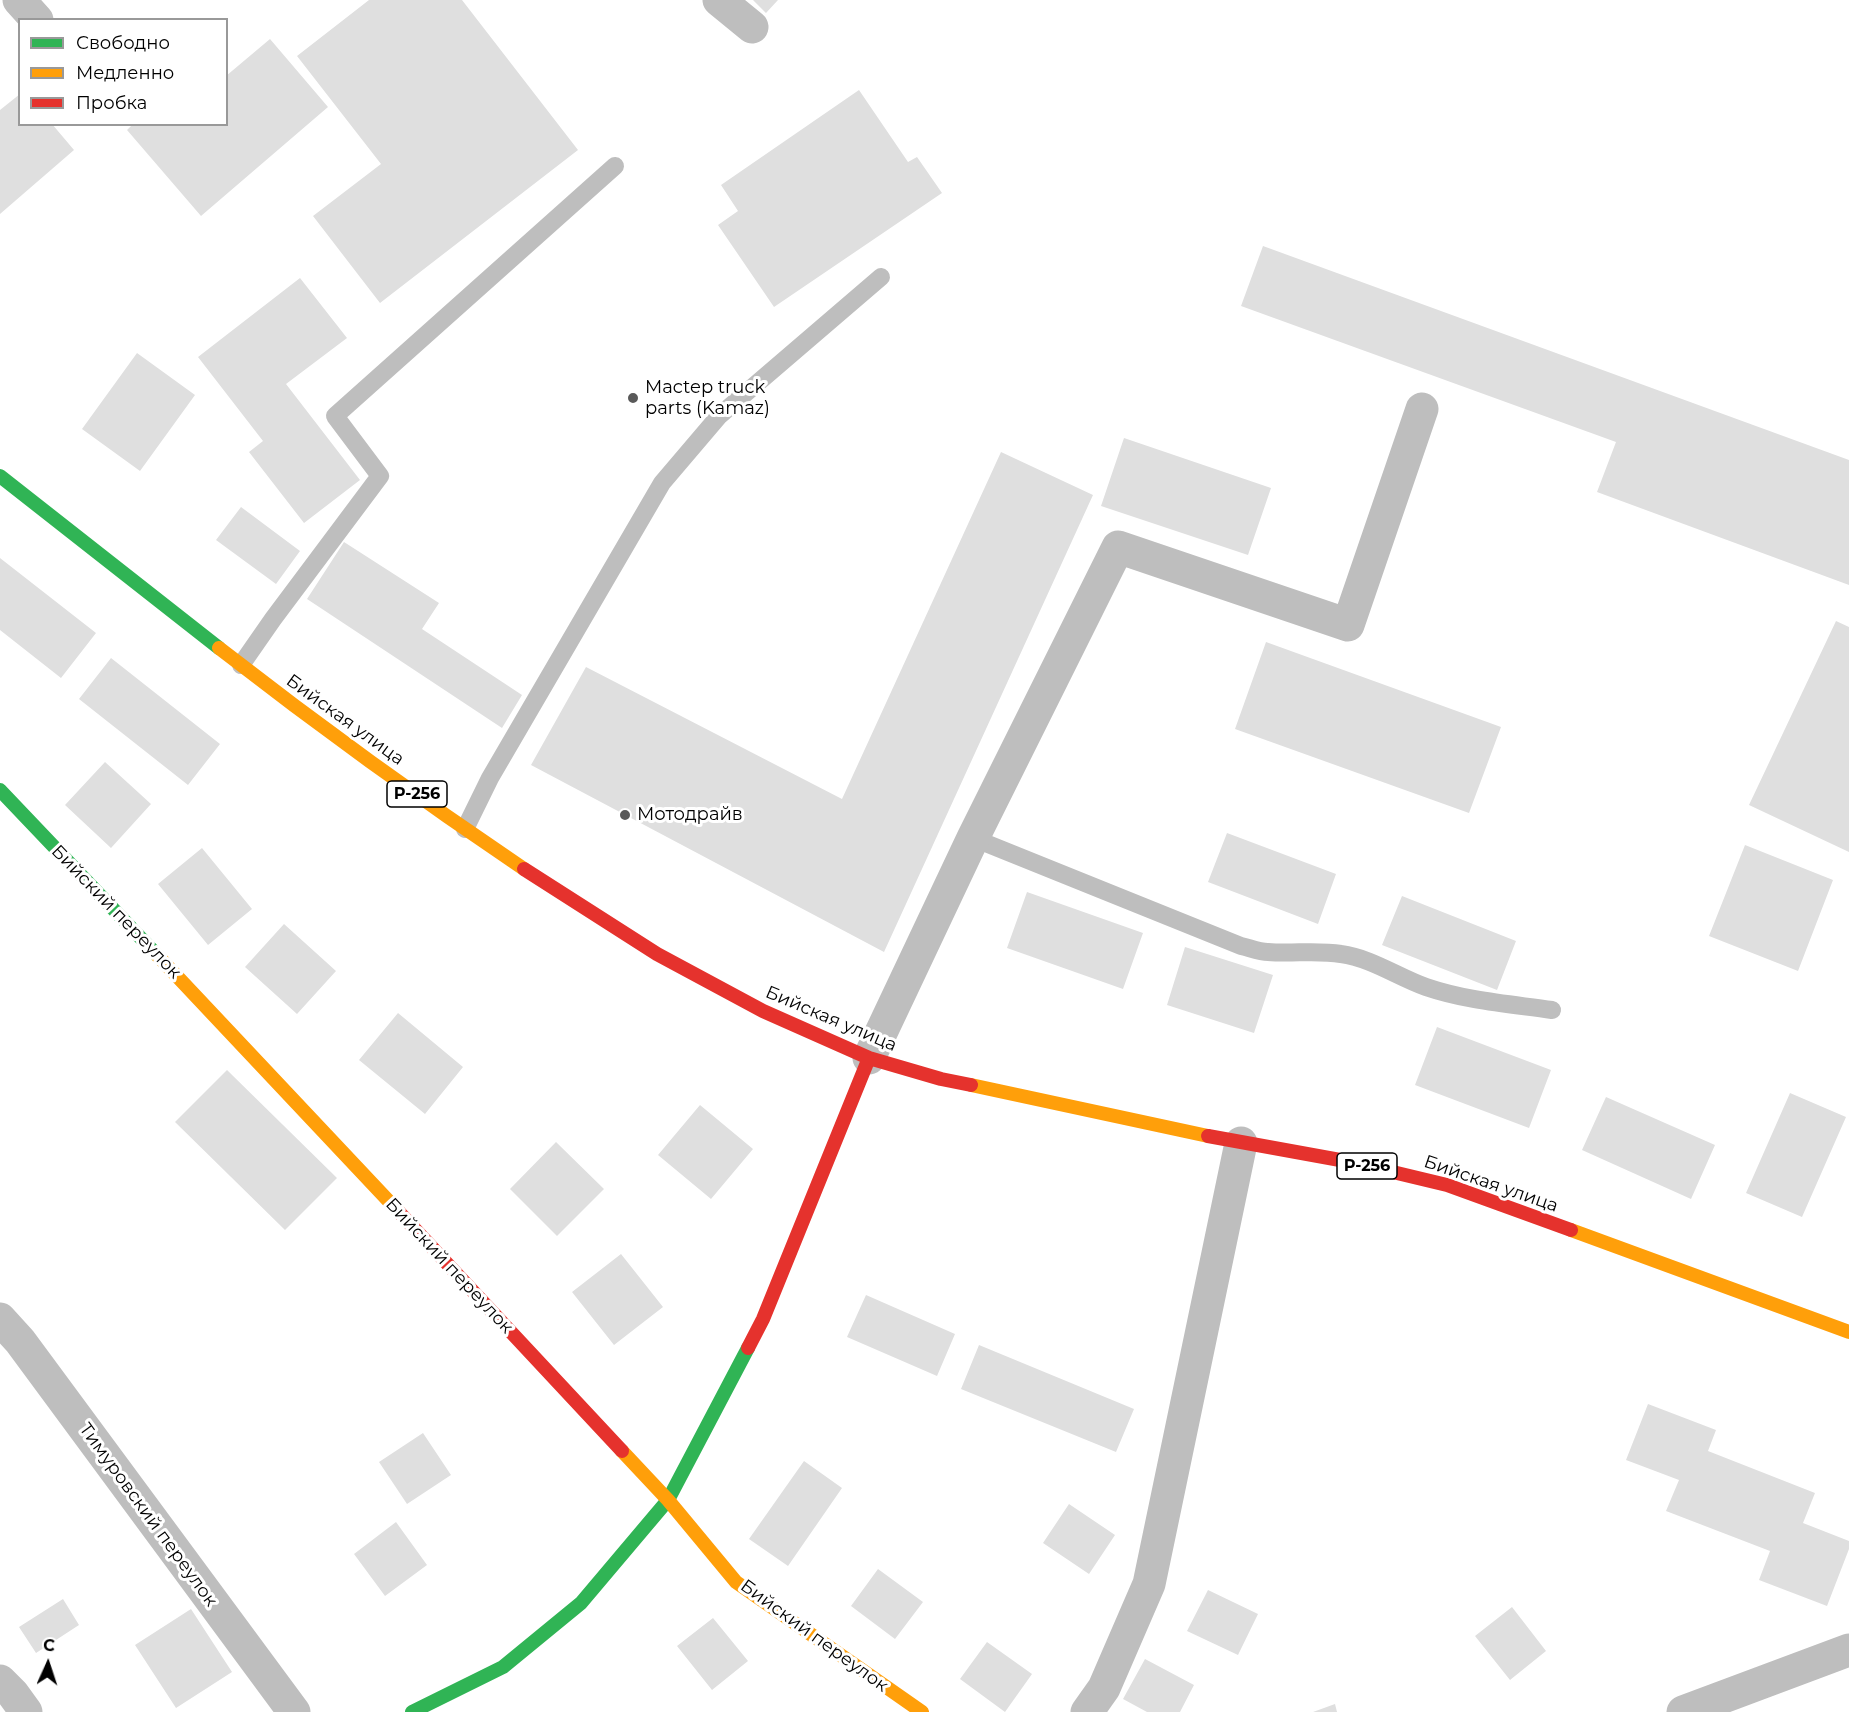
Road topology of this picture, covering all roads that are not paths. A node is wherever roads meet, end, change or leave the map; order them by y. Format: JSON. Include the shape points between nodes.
{"nodes":[{"id":1,"x":19,"y":0,"type":"edge"},
{"id":2,"x":719,"y":0,"type":"edge"},
{"id":3,"x":35,"y":18,"type":"edge"},
{"id":4,"x":752,"y":27,"type":"dead end"},
{"id":5,"x":615,"y":166,"type":"dead end"},
{"id":6,"x":881,"y":277,"type":"dead end"},
{"id":7,"x":1422,"y":409,"type":"dead end"},
{"id":8,"x":0,"y":476,"type":"edge"},
{"id":9,"x":241,"y":665,"type":"junction"},
{"id":10,"x":0,"y":790,"type":"edge"},
{"id":11,"x":465,"y":829,"type":"junction"},
{"id":12,"x":973,"y":838,"type":"junction"},
{"id":13,"x":1552,"y":1010,"type":"dead end"},
{"id":14,"x":869,"y":1058,"type":"junction"},
{"id":15,"x":1241,"y":1143,"type":"junction"},
{"id":16,"x":0,"y":1319,"type":"edge"},
{"id":17,"x":1849,"y":1332,"type":"edge"},
{"id":18,"x":668,"y":1500,"type":"junction"},
{"id":19,"x":1849,"y":1650,"type":"edge"},
{"id":20,"x":0,"y":1681,"type":"edge"},
{"id":21,"x":26,"y":1712,"type":"edge"},
{"id":22,"x":294,"y":1712,"type":"edge"},
{"id":23,"x":412,"y":1712,"type":"edge"},
{"id":24,"x":922,"y":1712,"type":"edge"},
{"id":25,"x":1087,"y":1712,"type":"edge"},
{"id":26,"x":1683,"y":1712,"type":"edge"}],
"edges":[{"from":1,"to":3,"type":"street"},
{"from":2,"to":4,"type":"street"},
{"from":5,"to":9,"type":"lane","via":[[335,416],[380,476]]},
{"from":6,"to":11,"type":"lane","via":[[719,416],[662,483],[490,778]]},
{"from":7,"to":12,"type":"street","via":[[1347,625],[1118,547]]},
{"from":8,"to":9,"type":"street","name":"Бийская улица","number":"Р-256"},
{"from":9,"to":11,"type":"street","name":"Бийская улица","number":"Р-256"},
{"from":10,"to":18,"type":"street","name":"Бийский переулок"},
{"from":11,"to":14,"type":"street","name":"Бийская улица","number":"Р-256","via":[[657,954],[763,1011]]},
{"from":12,"to":13,"type":"lane","via":[[1241,946],[1267,952],[1341,953],[1425,987]]},
{"from":12,"to":14,"type":"street"},
{"from":14,"to":15,"type":"street","name":"Бийская улица","number":"Р-256","via":[[941,1079]]},
{"from":14,"to":18,"type":"street","via":[[763,1319]]},
{"from":15,"to":17,"type":"street","name":"Бийская улица","number":"Р-256","via":[[1351,1162],[1448,1185]]},
{"from":15,"to":25,"type":"street","via":[[1149,1584],[1104,1688]]},
{"from":16,"to":22,"type":"street","name":"Тимуровский переулок"},
{"from":18,"to":23,"type":"street","via":[[580,1603],[521,1653],[503,1667]]},
{"from":18,"to":24,"type":"street","name":"Бийский переулок","via":[[736,1582]]},
{"from":19,"to":26,"type":"street"},
{"from":20,"to":21,"type":"street"}]}
